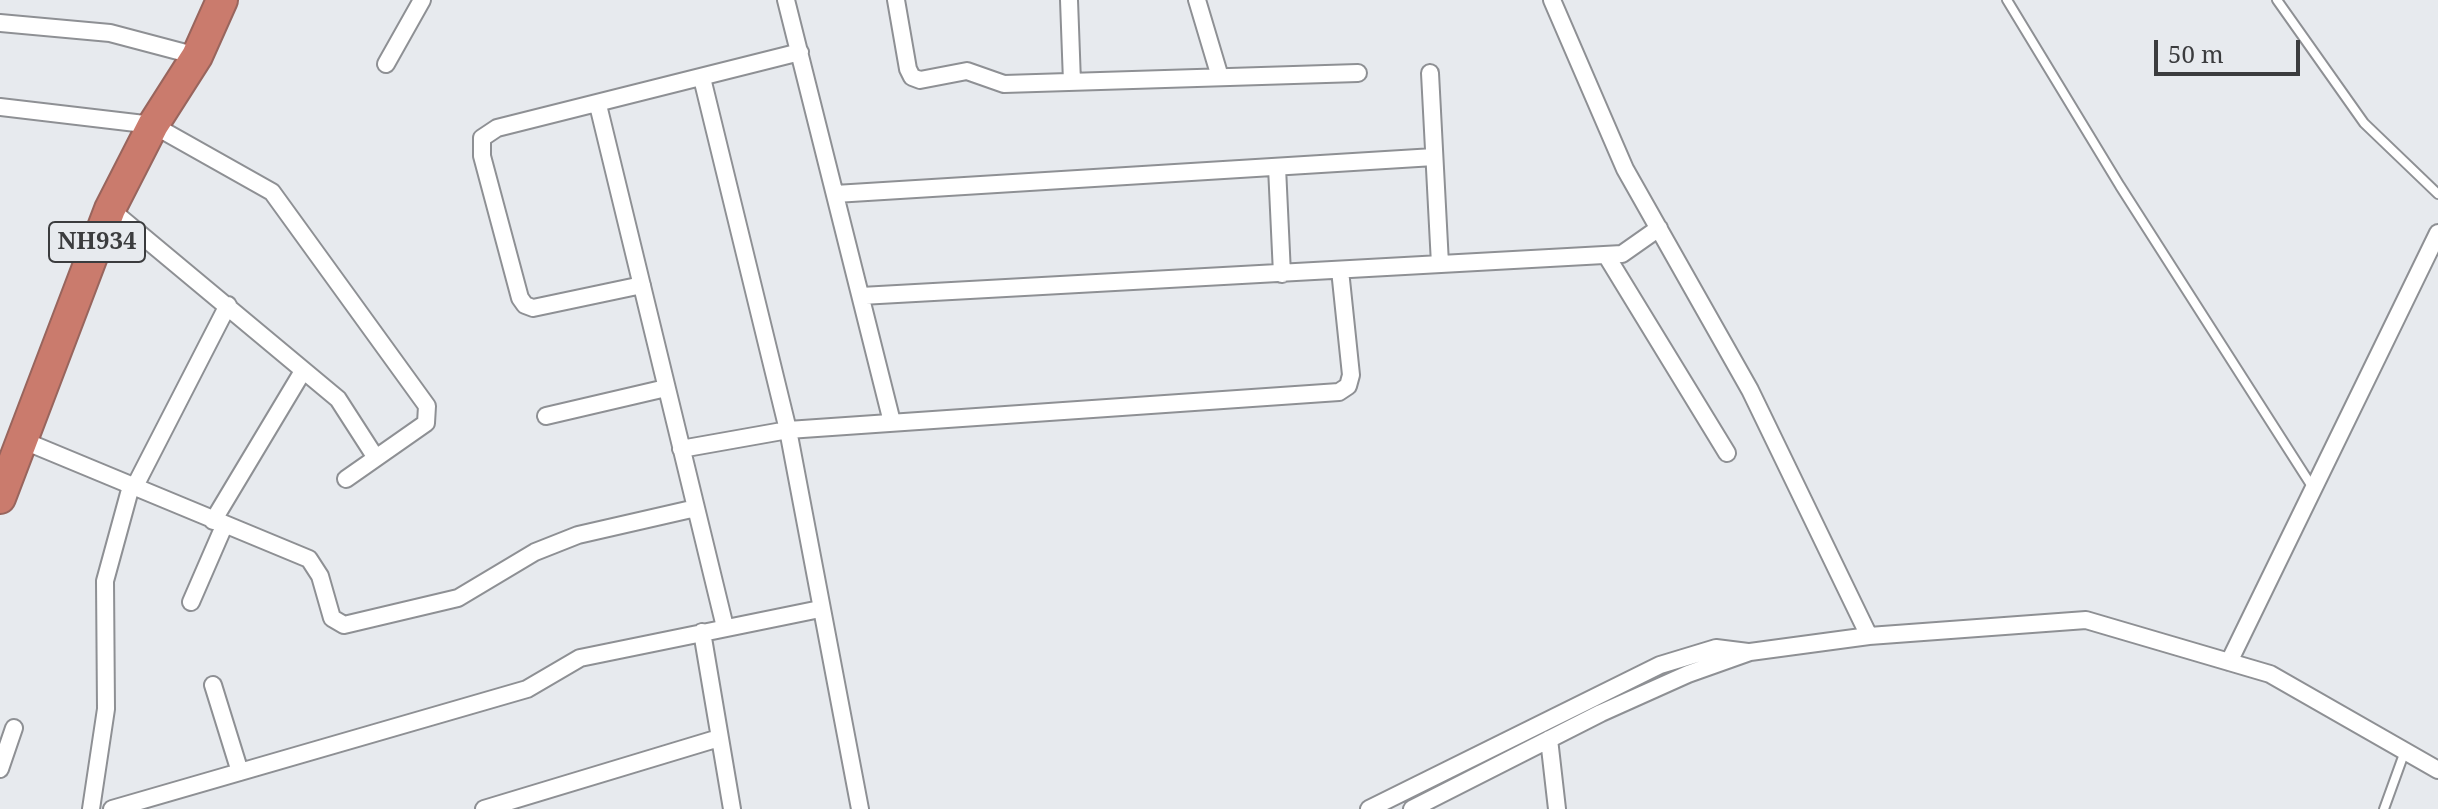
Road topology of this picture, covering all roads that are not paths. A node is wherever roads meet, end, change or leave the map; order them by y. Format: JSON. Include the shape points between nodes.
{"nodes":[{"id":1,"x":422,"y":0,"type":"edge"},
{"id":2,"x":786,"y":0,"type":"edge"},
{"id":3,"x":896,"y":0,"type":"edge"},
{"id":4,"x":1069,"y":0,"type":"edge"},
{"id":5,"x":1197,"y":0,"type":"edge"},
{"id":6,"x":1552,"y":0,"type":"edge"},
{"id":7,"x":2007,"y":0,"type":"edge"},
{"id":8,"x":2277,"y":0,"type":"edge"},
{"id":9,"x":221,"y":1,"type":"edge"},
{"id":10,"x":0,"y":23,"type":"edge"},
{"id":11,"x":800,"y":52,"type":"junction"},
{"id":12,"x":197,"y":56,"type":"junction"},
{"id":13,"x":386,"y":64,"type":"dead end"},
{"id":14,"x":1358,"y":73,"type":"dead end"},
{"id":15,"x":1430,"y":73,"type":"dead end"},
{"id":16,"x":1220,"y":77,"type":"junction"},
{"id":17,"x":702,"y":78,"type":"junction"},
{"id":18,"x":1072,"y":82,"type":"junction"},
{"id":19,"x":598,"y":105,"type":"junction"},
{"id":20,"x":0,"y":107,"type":"edge"},
{"id":21,"x":153,"y":125,"type":"junction"},
{"id":22,"x":1434,"y":157,"type":"junction"},
{"id":23,"x":1277,"y":167,"type":"junction"},
{"id":24,"x":835,"y":194,"type":"junction"},
{"id":25,"x":2438,"y":194,"type":"edge"},
{"id":26,"x":110,"y":209,"type":"junction"},
{"id":27,"x":1659,"y":228,"type":"junction"},
{"id":28,"x":2438,"y":233,"type":"edge"},
{"id":29,"x":1606,"y":255,"type":"junction"},
{"id":30,"x":1440,"y":264,"type":"junction"},
{"id":31,"x":1340,"y":270,"type":"junction"},
{"id":32,"x":1282,"y":274,"type":"junction"},
{"id":33,"x":642,"y":285,"type":"junction"},
{"id":34,"x":861,"y":296,"type":"junction"},
{"id":35,"x":228,"y":305,"type":"junction"},
{"id":36,"x":303,"y":371,"type":"junction"},
{"id":37,"x":666,"y":388,"type":"junction"},
{"id":38,"x":546,"y":416,"type":"dead end"},
{"id":39,"x":892,"y":422,"type":"junction"},
{"id":40,"x":788,"y":430,"type":"junction"},
{"id":41,"x":22,"y":440,"type":"junction"},
{"id":42,"x":681,"y":449,"type":"junction"},
{"id":43,"x":1727,"y":453,"type":"dead end"},
{"id":44,"x":376,"y":458,"type":"junction"},
{"id":45,"x":346,"y":479,"type":"dead end"},
{"id":46,"x":132,"y":487,"type":"junction"},
{"id":47,"x":2313,"y":489,"type":"junction"},
{"id":48,"x":0,"y":498,"type":"edge"},
{"id":49,"x":696,"y":508,"type":"junction"},
{"id":50,"x":218,"y":523,"type":"junction"},
{"id":51,"x":191,"y":602,"type":"dead end"},
{"id":52,"x":820,"y":609,"type":"junction"},
{"id":53,"x":725,"y":627,"type":"junction"},
{"id":54,"x":702,"y":632,"type":"junction"},
{"id":55,"x":1869,"y":636,"type":"junction"},
{"id":56,"x":1750,"y":652,"type":"junction"},
{"id":57,"x":2229,"y":662,"type":"junction"},
{"id":58,"x":213,"y":685,"type":"dead end"},
{"id":59,"x":14,"y":728,"type":"dead end"},
{"id":60,"x":719,"y":738,"type":"junction"},
{"id":61,"x":1549,"y":739,"type":"junction"},
{"id":62,"x":2405,"y":751,"type":"junction"},
{"id":63,"x":0,"y":769,"type":"edge"},
{"id":64,"x":2438,"y":770,"type":"edge"},
{"id":65,"x":240,"y":772,"type":"junction"},
{"id":66,"x":91,"y":809,"type":"edge"},
{"id":67,"x":112,"y":809,"type":"edge"},
{"id":68,"x":484,"y":809,"type":"edge"},
{"id":69,"x":732,"y":809,"type":"edge"},
{"id":70,"x":860,"y":809,"type":"edge"},
{"id":71,"x":1369,"y":809,"type":"edge"},
{"id":72,"x":1412,"y":809,"type":"edge"},
{"id":73,"x":1557,"y":809,"type":"edge"},
{"id":74,"x":2384,"y":809,"type":"edge"}],
"edges":[{"from":1,"to":13,"type":"street"},
{"from":2,"to":11,"type":"street"},
{"from":3,"to":18,"type":"street","via":[[912,77],[967,71],[1004,84]]},
{"from":4,"to":18,"type":"street"},
{"from":5,"to":16,"type":"street"},
{"from":6,"to":27,"type":"street","via":[[1614,145]]},
{"from":7,"to":47,"type":"lane"},
{"from":8,"to":25,"type":"lane","via":[[2364,123]]},
{"from":9,"to":12,"type":"highway","number":"NH934"},
{"from":10,"to":12,"type":"street","via":[[110,33]]},
{"from":11,"to":17,"type":"street"},
{"from":11,"to":24,"type":"street"},
{"from":12,"to":21,"type":"highway","number":"NH934"},
{"from":14,"to":16,"type":"street"},
{"from":15,"to":22,"type":"street"},
{"from":16,"to":18,"type":"street"},
{"from":17,"to":19,"type":"street"},
{"from":17,"to":40,"type":"street"},
{"from":19,"to":33,"type":"street"},
{"from":19,"to":33,"type":"street","via":[[489,131],[482,138],[482,156],[525,305],[533,308]]},
{"from":20,"to":21,"type":"street"},
{"from":21,"to":26,"type":"highway","number":"NH934"},
{"from":21,"to":44,"type":"street","via":[[272,192],[427,406],[426,423]]},
{"from":22,"to":23,"type":"street"},
{"from":22,"to":30,"type":"street"},
{"from":23,"to":24,"type":"street"},
{"from":23,"to":32,"type":"street"},
{"from":24,"to":34,"type":"street"},
{"from":26,"to":35,"type":"street"},
{"from":26,"to":41,"type":"highway","number":"NH934"},
{"from":27,"to":29,"type":"street","via":[[1632,251]]},
{"from":27,"to":55,"type":"street","via":[[1750,390]]},
{"from":28,"to":47,"type":"street"},
{"from":29,"to":30,"type":"street"},
{"from":29,"to":43,"type":"street"},
{"from":30,"to":31,"type":"street"},
{"from":31,"to":32,"type":"street"},
{"from":31,"to":39,"type":"street","via":[[1351,375],[1339,392]]},
{"from":32,"to":34,"type":"street"},
{"from":33,"to":37,"type":"street"},
{"from":34,"to":39,"type":"street"},
{"from":35,"to":36,"type":"street"},
{"from":35,"to":46,"type":"street"},
{"from":36,"to":44,"type":"street","via":[[338,399]]},
{"from":36,"to":50,"type":"street"},
{"from":37,"to":38,"type":"street"},
{"from":37,"to":42,"type":"street"},
{"from":39,"to":40,"type":"street"},
{"from":40,"to":42,"type":"street"},
{"from":40,"to":52,"type":"street"},
{"from":41,"to":46,"type":"street"},
{"from":41,"to":48,"type":"highway","number":"NH934"},
{"from":42,"to":49,"type":"street"},
{"from":44,"to":45,"type":"street"},
{"from":46,"to":50,"type":"street"},
{"from":46,"to":66,"type":"street","via":[[105,581],[106,709]]},
{"from":47,"to":57,"type":"street"},
{"from":49,"to":50,"type":"street","via":[[578,535],[535,552],[458,598],[344,625],[332,618],[320,576],[309,559]]},
{"from":49,"to":53,"type":"street"},
{"from":50,"to":51,"type":"street"},
{"from":52,"to":53,"type":"street"},
{"from":52,"to":70,"type":"street"},
{"from":53,"to":54,"type":"street"},
{"from":54,"to":60,"type":"street"},
{"from":54,"to":65,"type":"street","via":[[580,658],[536,685]]},
{"from":55,"to":56,"type":"street"},
{"from":55,"to":57,"type":"street","via":[[2086,620]]},
{"from":56,"to":61,"type":"street","via":[[1655,688]]},
{"from":56,"to":71,"type":"street","via":[[1716,648],[1660,665]]},
{"from":57,"to":62,"type":"street","via":[[2270,674]]},
{"from":58,"to":65,"type":"street"},
{"from":59,"to":63,"type":"street"},
{"from":60,"to":68,"type":"street"},
{"from":60,"to":69,"type":"street"},
{"from":61,"to":72,"type":"street"},
{"from":61,"to":73,"type":"street"},
{"from":62,"to":64,"type":"street"},
{"from":62,"to":74,"type":"lane"},
{"from":65,"to":67,"type":"street"}]}
